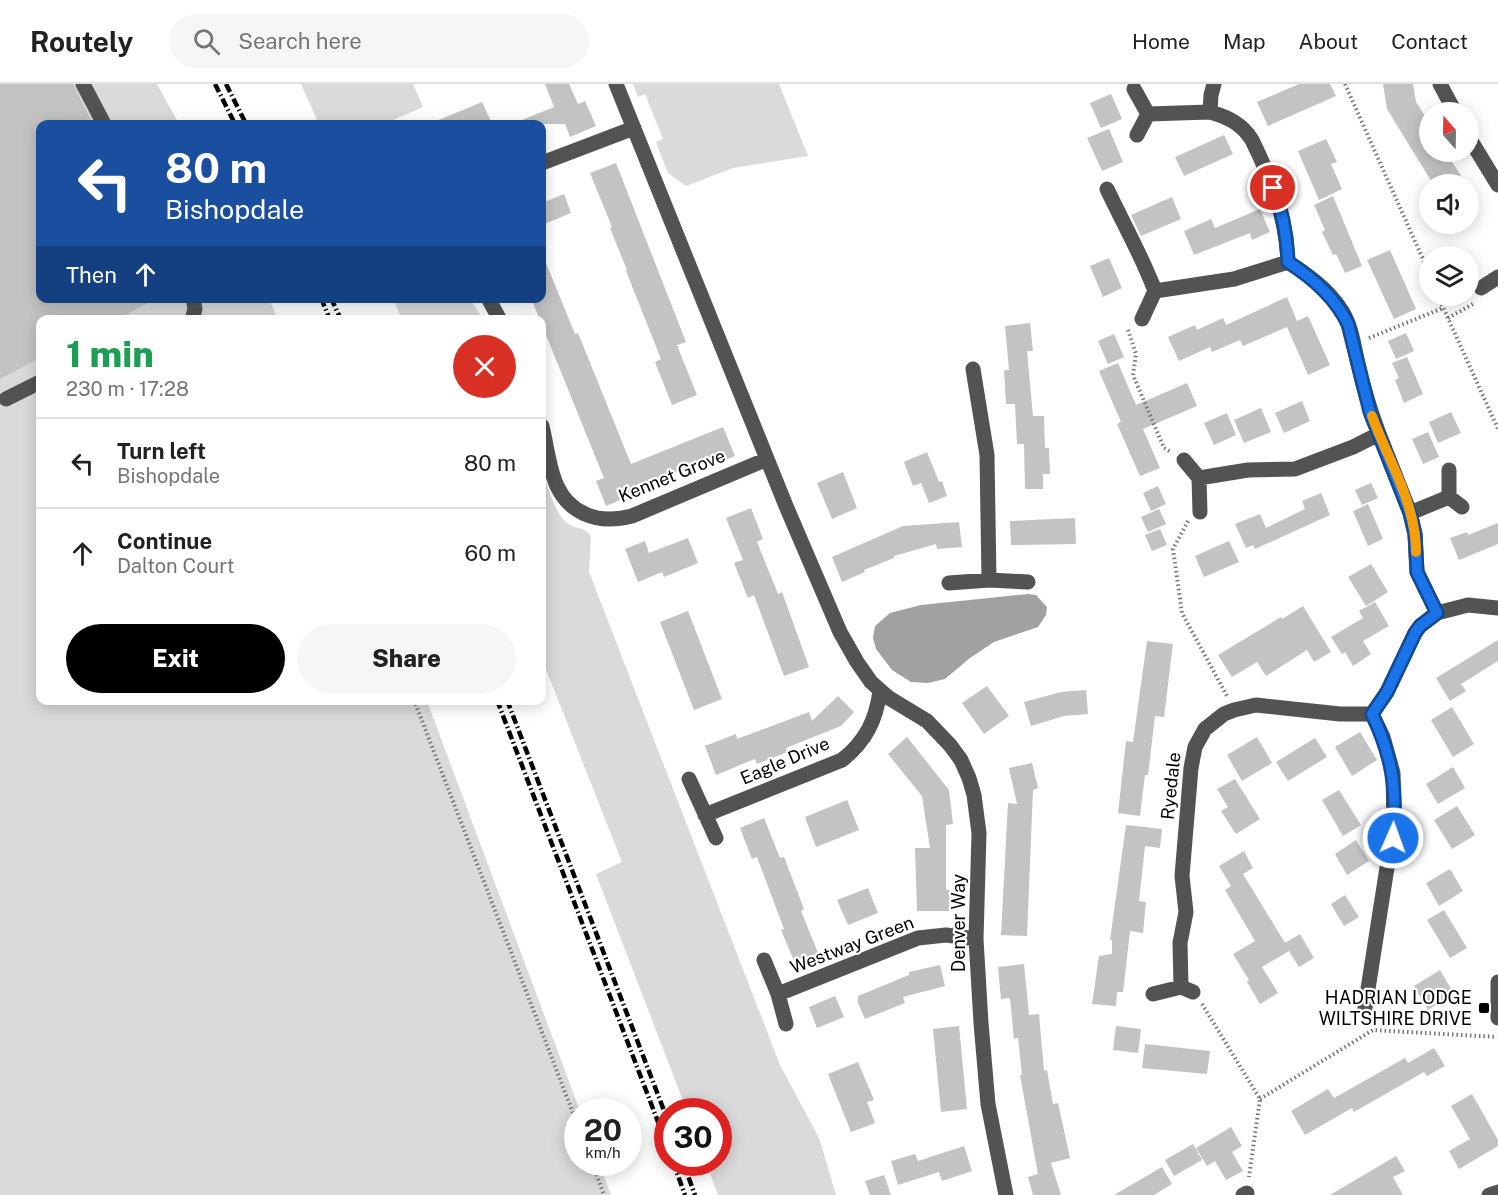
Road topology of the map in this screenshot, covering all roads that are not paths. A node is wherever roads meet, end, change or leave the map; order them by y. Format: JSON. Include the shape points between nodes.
{"nodes":[{"id":1,"x":83,"y":84,"type":"edge"},
{"id":2,"x":616,"y":84,"type":"edge"},
{"id":3,"x":1214,"y":84,"type":"edge"},
{"id":4,"x":1440,"y":84,"type":"edge"},
{"id":5,"x":1134,"y":89,"type":"dead end"},
{"id":6,"x":1450,"y":102,"type":"edge"},
{"id":7,"x":1210,"y":112,"type":"junction"},
{"id":8,"x":1148,"y":114,"type":"junction"},
{"id":9,"x":102,"y":120,"type":"edge"},
{"id":10,"x":634,"y":128,"type":"junction"},
{"id":11,"x":1137,"y":135,"type":"dead end"},
{"id":12,"x":1479,"y":154,"type":"edge"},
{"id":13,"x":546,"y":161,"type":"edge"},
{"id":14,"x":1498,"y":185,"type":"edge"},
{"id":15,"x":1107,"y":189,"type":"dead end"},
{"id":16,"x":1288,"y":262,"type":"junction"},
{"id":17,"x":1498,"y":277,"type":"edge"},
{"id":18,"x":1480,"y":288,"type":"road end"},
{"id":19,"x":1155,"y":291,"type":"junction"},
{"id":20,"x":1142,"y":319,"type":"road end"},
{"id":21,"x":973,"y":369,"type":"dead end"},
{"id":22,"x":36,"y":384,"type":"edge"},
{"id":23,"x":6,"y":399,"type":"dead end"},
{"id":24,"x":1379,"y":434,"type":"junction"},
{"id":25,"x":546,"y":444,"type":"edge"},
{"id":26,"x":767,"y":459,"type":"junction"},
{"id":27,"x":1184,"y":460,"type":"road end"},
{"id":28,"x":1449,"y":470,"type":"dead end"},
{"id":29,"x":1199,"y":478,"type":"junction"},
{"id":30,"x":1449,"y":497,"type":"junction"},
{"id":31,"x":1462,"y":507,"type":"dead end"},
{"id":32,"x":1200,"y":512,"type":"road end"},
{"id":33,"x":1410,"y":513,"type":"junction"},
{"id":34,"x":989,"y":580,"type":"junction"},
{"id":35,"x":1028,"y":582,"type":"dead end"},
{"id":36,"x":949,"y":583,"type":"dead end"},
{"id":37,"x":1498,"y":608,"type":"edge"},
{"id":38,"x":1437,"y":613,"type":"junction"},
{"id":39,"x":880,"y":691,"type":"junction"},
{"id":40,"x":1372,"y":714,"type":"junction"},
{"id":41,"x":689,"y":779,"type":"dead end"},
{"id":42,"x":705,"y":815,"type":"junction"},
{"id":43,"x":716,"y":838,"type":"dead end"},
{"id":44,"x":976,"y":939,"type":"junction"},
{"id":45,"x":764,"y":960,"type":"dead end"},
{"id":46,"x":1498,"y":982,"type":"edge"},
{"id":47,"x":778,"y":994,"type":"junction"},
{"id":48,"x":1153,"y":994,"type":"dead end"},
{"id":49,"x":1365,"y":1008,"type":"dead end"},
{"id":50,"x":1498,"y":1018,"type":"edge"},
{"id":51,"x":786,"y":1024,"type":"dead end"},
{"id":52,"x":1498,"y":1192,"type":"edge"},
{"id":53,"x":1006,"y":1195,"type":"edge"},
{"id":54,"x":1489,"y":1195,"type":"edge"}],
"edges":[{"from":1,"to":9,"type":"street"},
{"from":2,"to":10,"type":"street","name":"Denver Way"},
{"from":3,"to":7,"type":"street"},
{"from":4,"to":6,"type":"street"},
{"from":5,"to":8,"type":"street"},
{"from":7,"to":8,"type":"street"},
{"from":7,"to":16,"type":"street","via":[[1232,119],[1252,140],[1279,203]]},
{"from":8,"to":11,"type":"street"},
{"from":10,"to":13,"type":"street"},
{"from":10,"to":26,"type":"street","name":"Denver Way"},
{"from":12,"to":14,"type":"street"},
{"from":15,"to":19,"type":"street"},
{"from":16,"to":19,"type":"street","via":[[1234,279]]},
{"from":16,"to":24,"type":"street","via":[[1307,274],[1336,303],[1348,324]]},
{"from":17,"to":18,"type":"street"},
{"from":19,"to":20,"type":"street"},
{"from":21,"to":34,"type":"street","via":[[987,455]]},
{"from":22,"to":23,"type":"street"},
{"from":24,"to":29,"type":"street","via":[[1295,469],[1248,470]]},
{"from":24,"to":33,"type":"street"},
{"from":25,"to":26,"type":"street","name":"Kennet Grove","via":[[555,483],[567,503],[578,511],[612,519],[632,516]]},
{"from":26,"to":39,"type":"street","name":"Denver Way","via":[[834,619],[856,662]]},
{"from":27,"to":29,"type":"street"},
{"from":28,"to":30,"type":"street"},
{"from":29,"to":32,"type":"street"},
{"from":30,"to":31,"type":"street"},
{"from":30,"to":33,"type":"street"},
{"from":33,"to":38,"type":"street","via":[[1417,572]]},
{"from":34,"to":35,"type":"street"},
{"from":34,"to":36,"type":"street"},
{"from":37,"to":38,"type":"street","via":[[1468,605]]},
{"from":38,"to":40,"type":"street","via":[[1415,633]]},
{"from":39,"to":42,"type":"street","name":"Eagle Drive","via":[[869,730],[842,760]]},
{"from":39,"to":44,"type":"street","name":"Denver Way","via":[[927,720],[961,760],[969,778],[979,832]]},
{"from":40,"to":48,"type":"street","name":"Ryedale","via":[[1256,705],[1234,710],[1205,729],[1195,747],[1191,768],[1182,876],[1186,912],[1180,943],[1187,990]]},
{"from":40,"to":49,"type":"street","via":[[1393,773],[1394,823]]},
{"from":41,"to":42,"type":"street"},
{"from":42,"to":43,"type":"street"},
{"from":44,"to":47,"type":"street","name":"Westway Green","via":[[946,935],[918,938]]},
{"from":44,"to":53,"type":"street","name":"Denver Way","via":[[988,1104]]},
{"from":45,"to":47,"type":"street"},
{"from":46,"to":50,"type":"street"},
{"from":47,"to":51,"type":"street"},
{"from":52,"to":54,"type":"street"}]}
